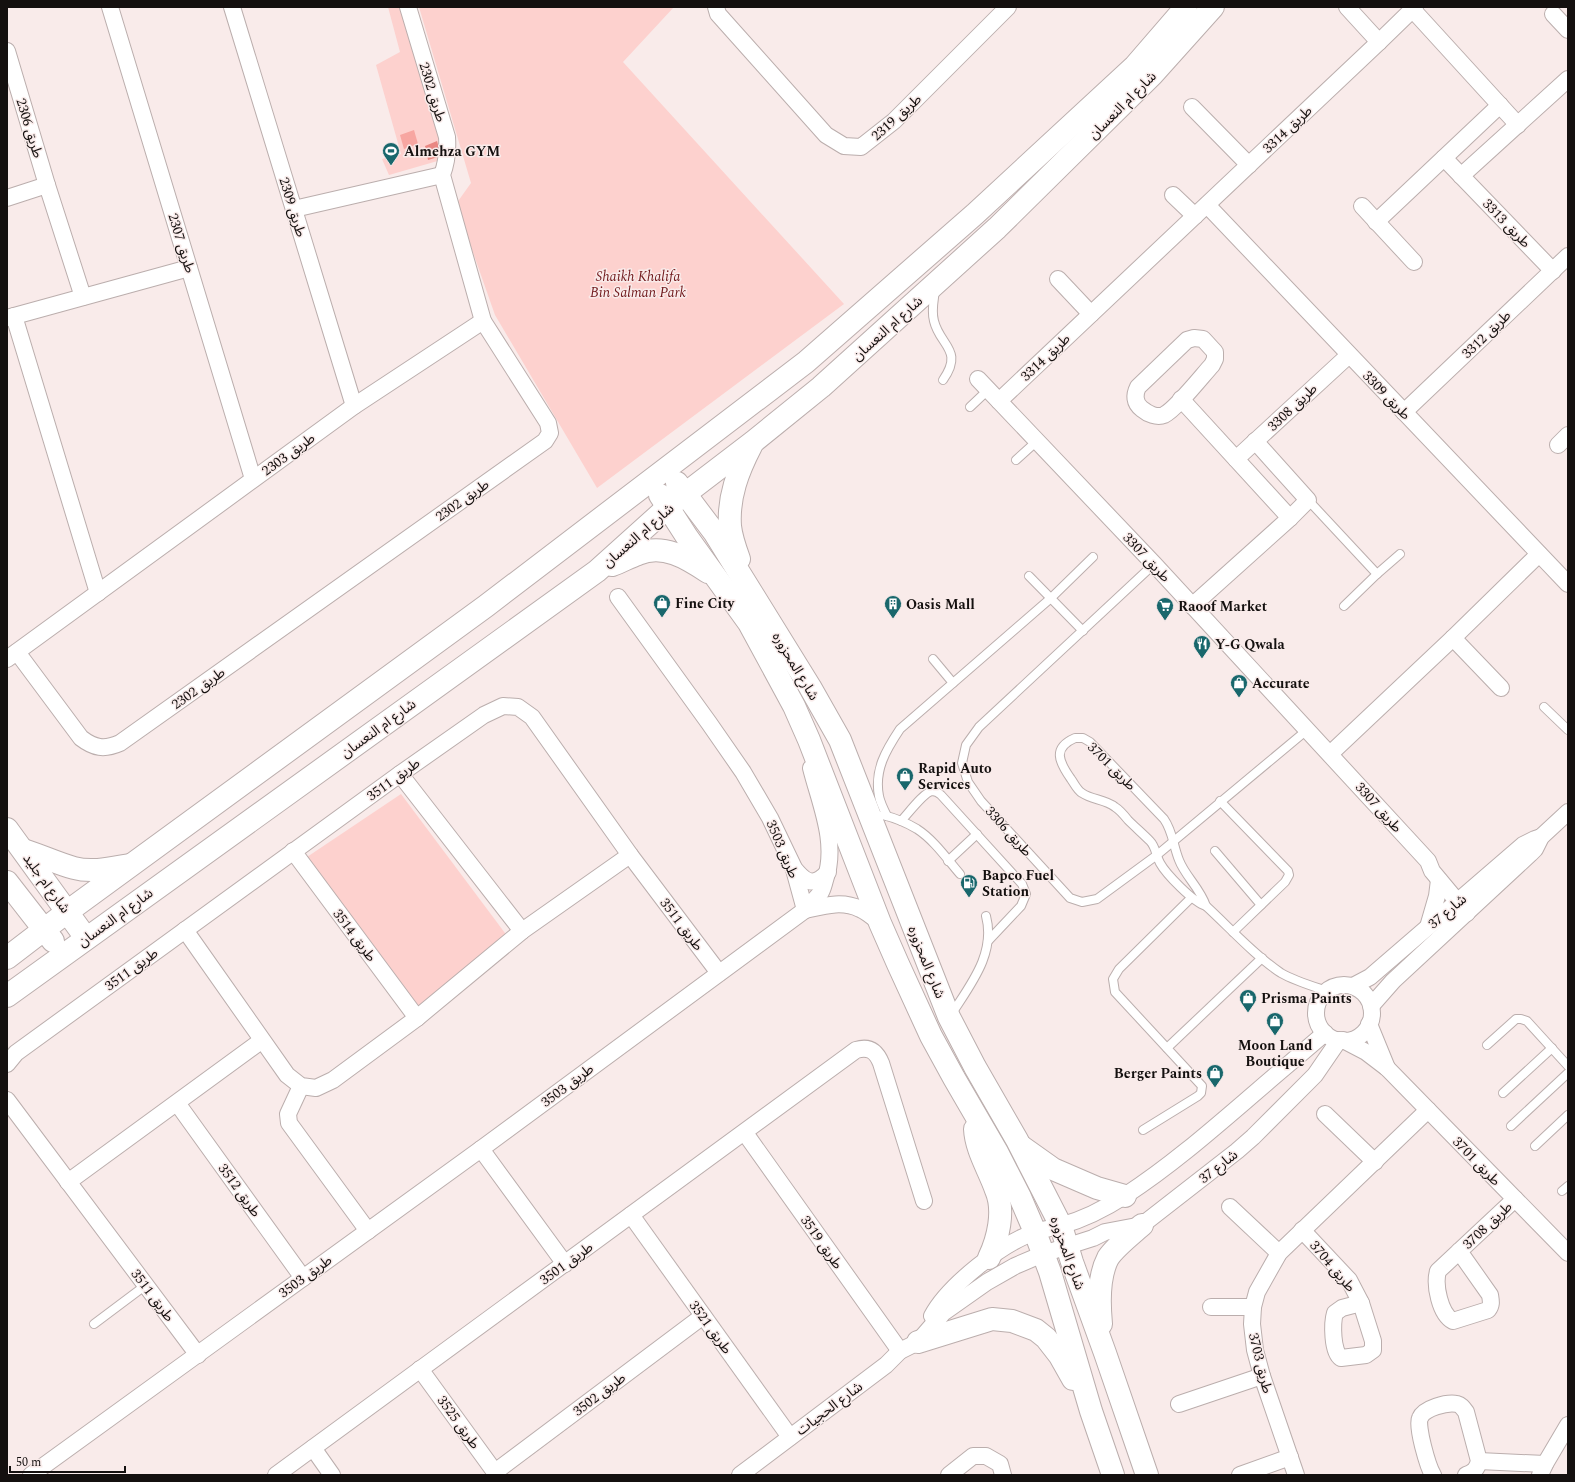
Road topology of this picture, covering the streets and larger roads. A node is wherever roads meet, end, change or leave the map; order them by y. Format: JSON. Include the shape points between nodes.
{"nodes":[{"id":1,"x":110,"y":7,"type":"edge"},
{"id":2,"x":232,"y":7,"type":"edge"},
{"id":3,"x":408,"y":7,"type":"edge"},
{"id":4,"x":716,"y":7,"type":"edge"},
{"id":5,"x":1008,"y":7,"type":"edge"},
{"id":6,"x":1186,"y":7,"type":"edge"},
{"id":7,"x":1213,"y":7,"type":"edge"},
{"id":8,"x":1347,"y":7,"type":"edge"},
{"id":9,"x":1414,"y":8,"type":"edge"},
{"id":10,"x":1553,"y":14,"type":"dead end"},
{"id":11,"x":1568,"y":30,"type":"edge"},
{"id":12,"x":1380,"y":42,"type":"junction"},
{"id":13,"x":7,"y":51,"type":"edge"},
{"id":14,"x":10,"y":72,"type":"edge"},
{"id":15,"x":1568,"y":79,"type":"edge"},
{"id":16,"x":1500,"y":105,"type":"junction"},
{"id":17,"x":1192,"y":107,"type":"dead end"},
{"id":18,"x":1518,"y":124,"type":"junction"},
{"id":19,"x":1444,"y":158,"type":"junction"},
{"id":20,"x":1249,"y":165,"type":"junction"},
{"id":21,"x":442,"y":174,"type":"junction"},
{"id":22,"x":1461,"y":176,"type":"junction"},
{"id":23,"x":47,"y":186,"type":"junction"},
{"id":24,"x":1173,"y":195,"type":"dead end"},
{"id":25,"x":7,"y":198,"type":"edge"},
{"id":26,"x":1207,"y":205,"type":"junction"},
{"id":27,"x":1362,"y":206,"type":"dead end"},
{"id":28,"x":294,"y":209,"type":"junction"},
{"id":29,"x":1195,"y":216,"type":"junction"},
{"id":30,"x":1376,"y":222,"type":"junction"},
{"id":31,"x":1568,"y":256,"type":"edge"},
{"id":32,"x":1414,"y":262,"type":"dead end"},
{"id":33,"x":189,"y":268,"type":"junction"},
{"id":34,"x":1553,"y":270,"type":"junction"},
{"id":35,"x":1058,"y":280,"type":"dead end"},
{"id":36,"x":83,"y":297,"type":"junction"},
{"id":37,"x":1091,"y":314,"type":"junction"},
{"id":38,"x":10,"y":317,"type":"edge"},
{"id":39,"x":483,"y":321,"type":"junction"},
{"id":40,"x":1349,"y":355,"type":"junction"},
{"id":41,"x":988,"y":390,"type":"joint"},
{"id":42,"x":1181,"y":399,"type":"junction"},
{"id":43,"x":354,"y":406,"type":"junction"},
{"id":44,"x":1404,"y":412,"type":"junction"},
{"id":45,"x":1255,"y":441,"type":"junction"},
{"id":46,"x":753,"y":442,"type":"junction"},
{"id":47,"x":1236,"y":459,"type":"junction"},
{"id":48,"x":659,"y":475,"type":"junction"},
{"id":49,"x":254,"y":479,"type":"junction"},
{"id":50,"x":686,"y":494,"type":"junction"},
{"id":51,"x":668,"y":507,"type":"junction"},
{"id":52,"x":1290,"y":518,"type":"junction"},
{"id":53,"x":1539,"y":554,"type":"junction"},
{"id":54,"x":597,"y":571,"type":"junction"},
{"id":55,"x":717,"y":578,"type":"junction"},
{"id":56,"x":1568,"y":584,"type":"edge"},
{"id":57,"x":747,"y":586,"type":"junction"},
{"id":58,"x":98,"y":593,"type":"junction"},
{"id":59,"x":618,"y":597,"type":"dead end"},
{"id":60,"x":1192,"y":606,"type":"junction"},
{"id":61,"x":1453,"y":638,"type":"junction"},
{"id":62,"x":12,"y":655,"type":"edge"},
{"id":63,"x":1501,"y":688,"type":"dead end"},
{"id":64,"x":809,"y":740,"type":"junction"},
{"id":65,"x":1330,"y":754,"type":"junction"},
{"id":66,"x":400,"y":774,"type":"junction"},
{"id":67,"x":1568,"y":812,"type":"edge"},
{"id":68,"x":7,"y":829,"type":"edge"},
{"id":69,"x":23,"y":850,"type":"junction"},
{"id":70,"x":293,"y":852,"type":"junction"},
{"id":71,"x":630,"y":855,"type":"junction"},
{"id":72,"x":1428,"y":861,"type":"junction"},
{"id":73,"x":133,"y":864,"type":"junction"},
{"id":74,"x":793,"y":866,"type":"junction"},
{"id":75,"x":828,"y":872,"type":"junction"},
{"id":76,"x":1439,"y":880,"type":"junction"},
{"id":77,"x":7,"y":882,"type":"edge"},
{"id":78,"x":1466,"y":904,"type":"junction"},
{"id":79,"x":804,"y":910,"type":"junction"},
{"id":80,"x":67,"y":912,"type":"junction"},
{"id":81,"x":880,"y":923,"type":"junction"},
{"id":82,"x":1428,"y":927,"type":"junction"},
{"id":83,"x":44,"y":930,"type":"junction"},
{"id":84,"x":185,"y":930,"type":"junction"},
{"id":85,"x":522,"y":931,"type":"junction"},
{"id":86,"x":86,"y":938,"type":"junction"},
{"id":87,"x":62,"y":955,"type":"junction"},
{"id":88,"x":7,"y":958,"type":"edge"},
{"id":89,"x":719,"y":973,"type":"junction"},
{"id":90,"x":1353,"y":986,"type":"junction"},
{"id":91,"x":7,"y":996,"type":"edge"},
{"id":92,"x":1371,"y":1006,"type":"junction"},
{"id":93,"x":418,"y":1018,"type":"junction"},
{"id":94,"x":1369,"y":1024,"type":"junction"},
{"id":95,"x":1336,"y":1038,"type":"junction"},
{"id":96,"x":262,"y":1041,"type":"junction"},
{"id":97,"x":7,"y":1064,"type":"edge"},
{"id":98,"x":1387,"y":1068,"type":"junction"},
{"id":99,"x":301,"y":1086,"type":"junction"},
{"id":100,"x":7,"y":1100,"type":"edge"},
{"id":101,"x":177,"y":1103,"type":"junction"},
{"id":102,"x":1428,"y":1110,"type":"junction"},
{"id":103,"x":974,"y":1112,"type":"junction"},
{"id":104,"x":1325,"y":1114,"type":"dead end"},
{"id":105,"x":744,"y":1133,"type":"junction"},
{"id":106,"x":1020,"y":1146,"type":"junction"},
{"id":107,"x":481,"y":1149,"type":"junction"},
{"id":108,"x":1375,"y":1162,"type":"junction"},
{"id":109,"x":68,"y":1182,"type":"junction"},
{"id":110,"x":1125,"y":1196,"type":"junction"},
{"id":111,"x":1515,"y":1199,"type":"junction"},
{"id":112,"x":924,"y":1201,"type":"dead end"},
{"id":113,"x":1230,"y":1207,"type":"dead end"},
{"id":114,"x":631,"y":1215,"type":"junction"},
{"id":115,"x":1142,"y":1225,"type":"junction"},
{"id":116,"x":1302,"y":1230,"type":"junction"},
{"id":117,"x":368,"y":1231,"type":"junction"},
{"id":118,"x":1035,"y":1232,"type":"junction"},
{"id":119,"x":1063,"y":1236,"type":"junction"},
{"id":120,"x":1567,"y":1248,"type":"edge"},
{"id":121,"x":1459,"y":1251,"type":"dead end"},
{"id":122,"x":1279,"y":1253,"type":"junction"},
{"id":123,"x":1043,"y":1254,"type":"junction"},
{"id":124,"x":988,"y":1258,"type":"junction"},
{"id":125,"x":565,"y":1264,"type":"junction"},
{"id":126,"x":303,"y":1278,"type":"junction"},
{"id":127,"x":1361,"y":1303,"type":"dead end"},
{"id":128,"x":1211,"y":1307,"type":"dead end"},
{"id":129,"x":1253,"y":1307,"type":"junction"},
{"id":130,"x":703,"y":1316,"type":"junction"},
{"id":131,"x":909,"y":1347,"type":"junction"},
{"id":132,"x":1105,"y":1353,"type":"junction"},
{"id":133,"x":198,"y":1355,"type":"junction"},
{"id":134,"x":420,"y":1369,"type":"junction"},
{"id":135,"x":1262,"y":1376,"type":"junction"},
{"id":136,"x":1179,"y":1404,"type":"dead end"},
{"id":137,"x":1091,"y":1411,"type":"junction"},
{"id":138,"x":1568,"y":1425,"type":"edge"},
{"id":139,"x":790,"y":1437,"type":"junction"},
{"id":140,"x":313,"y":1448,"type":"junction"},
{"id":141,"x":1290,"y":1457,"type":"junction"},
{"id":142,"x":1479,"y":1461,"type":"junction"},
{"id":143,"x":1542,"y":1470,"type":"edge"},
{"id":144,"x":496,"y":1473,"type":"edge"},
{"id":145,"x":31,"y":1475,"type":"edge"},
{"id":146,"x":276,"y":1475,"type":"edge"},
{"id":147,"x":332,"y":1475,"type":"edge"},
{"id":148,"x":740,"y":1475,"type":"edge"},
{"id":149,"x":949,"y":1475,"type":"edge"},
{"id":150,"x":1003,"y":1475,"type":"edge"},
{"id":151,"x":1113,"y":1475,"type":"edge"},
{"id":152,"x":1147,"y":1475,"type":"edge"},
{"id":153,"x":1240,"y":1475,"type":"edge"},
{"id":154,"x":1296,"y":1475,"type":"edge"},
{"id":155,"x":1433,"y":1475,"type":"edge"},
{"id":156,"x":1466,"y":1475,"type":"edge"}],
"edges":[{"from":1,"to":33,"type":"street","name":"طريق 2307"},
{"from":2,"to":28,"type":"street","name":"طريق 2309"},
{"from":3,"to":21,"type":"street","name":"طريق 2302","via":[[447,137],[448,151]]},
{"from":4,"to":5,"type":"street","name":"طريق 2319","via":[[718,14],[826,135],[844,146],[861,147],[894,122]]},
{"from":6,"to":48,"type":"main road","name":"شارع ام النعسان","via":[[1135,66],[975,214],[806,362]]},
{"from":7,"to":46,"type":"main road","name":"شارع ام النعسان","via":[[1152,75],[997,228],[821,387]]},
{"from":8,"to":12,"type":"street"},
{"from":9,"to":12,"type":"street","name":"طريق 3314"},
{"from":9,"to":16,"type":"street"},
{"from":10,"to":11,"type":"street"},
{"from":12,"to":20,"type":"street","name":"طريق 3314"},
{"from":13,"to":14,"type":"street","name":"طريق 2306"},
{"from":14,"to":23,"type":"street","name":"طريق 2306"},
{"from":15,"to":18,"type":"street"},
{"from":16,"to":18,"type":"street"},
{"from":16,"to":19,"type":"street"},
{"from":17,"to":20,"type":"street"},
{"from":18,"to":22,"type":"street"},
{"from":19,"to":22,"type":"street","name":"طريق 3313"},
{"from":19,"to":30,"type":"street"},
{"from":20,"to":26,"type":"street","name":"طريق 3314"},
{"from":21,"to":28,"type":"street"},
{"from":21,"to":39,"type":"street","name":"طريق 2302"},
{"from":22,"to":34,"type":"street","name":"طريق 3313"},
{"from":23,"to":25,"type":"street"},
{"from":23,"to":36,"type":"street","name":"طريق 2306"},
{"from":24,"to":29,"type":"street"},
{"from":26,"to":29,"type":"street","name":"طريق 3314"},
{"from":26,"to":40,"type":"street","name":"طريق 3309"},
{"from":27,"to":30,"type":"street"},
{"from":28,"to":43,"type":"street","name":"طريق 2309"},
{"from":29,"to":37,"type":"street","name":"طريق 3314"},
{"from":30,"to":32,"type":"street"},
{"from":31,"to":34,"type":"street","name":"طريق 3312"},
{"from":33,"to":36,"type":"street"},
{"from":33,"to":49,"type":"street","name":"طريق 2307"},
{"from":34,"to":44,"type":"street","name":"طريق 3312"},
{"from":35,"to":37,"type":"street"},
{"from":36,"to":38,"type":"street"},
{"from":37,"to":41,"type":"street","name":"طريق 3314"},
{"from":38,"to":58,"type":"street"},
{"from":39,"to":43,"type":"street","name":"طريق 2303"},
{"from":39,"to":62,"type":"street","name":"طريق 2302","via":[[548,423],[550,433],[545,441],[120,743],[99,748],[81,738]]},
{"from":40,"to":44,"type":"street","name":"طريق 3309"},
{"from":40,"to":45,"type":"street","name":"طريق 3308"},
{"from":41,"to":60,"type":"street","name":"طريق 3307"},
{"from":42,"to":42,"type":"street","via":[[1164,415],[1155,416],[1139,407],[1135,394],[1138,387],[1187,340],[1203,339],[1215,352],[1215,359]]},
{"from":42,"to":47,"type":"street"},
{"from":43,"to":49,"type":"street","name":"طريق 2303"},
{"from":44,"to":53,"type":"street","name":"طريق 3309"},
{"from":45,"to":47,"type":"street","name":"طريق 3308"},
{"from":45,"to":52,"type":"street","via":[[1308,500]]},
{"from":46,"to":50,"type":"main road","name":"شارع ام النعسان"},
{"from":46,"to":57,"type":"main road","via":[[730,500],[730,527]]},
{"from":47,"to":52,"type":"street"},
{"from":48,"to":50,"type":"main road","name":"شارع المحزوره"},
{"from":48,"to":51,"type":"main road","name":"شارع المحزوره"},
{"from":48,"to":73,"type":"main road","name":"شارع ام النعسان","via":[[492,601]]},
{"from":49,"to":58,"type":"street","name":"طريق 2303"},
{"from":50,"to":51,"type":"main road","name":"شارع ام النعسان"},
{"from":50,"to":57,"type":"main road","name":"شارع المحزوره","via":[[714,532]]},
{"from":51,"to":54,"type":"main road","name":"شارع ام النعسان"},
{"from":51,"to":55,"type":"main road","name":"شارع المحزوره"},
{"from":52,"to":60,"type":"street"},
{"from":53,"to":56,"type":"street","name":"طريق 3309"},
{"from":53,"to":61,"type":"street"},
{"from":54,"to":55,"type":"main road","via":[[651,550],[687,558]]},
{"from":54,"to":86,"type":"main road","name":"شارع ام النعسان"},
{"from":55,"to":64,"type":"main road","name":"شارع المحزوره","via":[[749,623],[794,706]]},
{"from":57,"to":106,"type":"main road","name":"شارع المحزوره","via":[[810,687],[878,814],[885,857],[949,1017]]},
{"from":58,"to":62,"type":"street","name":"طريق 2303"},
{"from":59,"to":74,"type":"street","name":"طريق 3503","via":[[743,772],[770,818]]},
{"from":60,"to":65,"type":"street","name":"طريق 3307"},
{"from":61,"to":63,"type":"street"},
{"from":61,"to":65,"type":"street"},
{"from":64,"to":75,"type":"street","via":[[811,768],[828,835]]},
{"from":64,"to":81,"type":"main road","name":"شارع المحزوره"},
{"from":65,"to":72,"type":"street","name":"طريق 3307"},
{"from":66,"to":70,"type":"street","name":"طريق 3511"},
{"from":66,"to":71,"type":"street","name":"طريق 3511","via":[[484,715],[503,706],[518,707],[532,717]]},
{"from":66,"to":85,"type":"street"},
{"from":67,"to":78,"type":"street","name":"شارع 37","via":[[1540,838],[1523,845]]},
{"from":68,"to":69,"type":"main road","name":"شارع ام جليد"},
{"from":69,"to":73,"type":"main road","via":[[87,870]]},
{"from":69,"to":80,"type":"main road","name":"شارع ام جليد"},
{"from":70,"to":84,"type":"street","name":"طريق 3511"},
{"from":70,"to":93,"type":"street","name":"طريق 3514"},
{"from":71,"to":85,"type":"street"},
{"from":71,"to":89,"type":"street","name":"طريق 3511"},
{"from":72,"to":76,"type":"street","name":"طريق 3307"},
{"from":72,"to":78,"type":"street","name":"طريق 3307","via":[[1437,865]]},
{"from":73,"to":80,"type":"main road","name":"شارع ام النعسان"},
{"from":74,"to":75,"type":"street","via":[[800,876],[810,882],[821,879]]},
{"from":74,"to":79,"type":"street","name":"طريق 3503"},
{"from":75,"to":79,"type":"street","via":[[822,891]]},
{"from":76,"to":78,"type":"street","name":"طريق 3307"},
{"from":76,"to":82,"type":"street"},
{"from":77,"to":83,"type":"main road"},
{"from":78,"to":82,"type":"street","name":"شارع 37"},
{"from":78,"to":92,"type":"street","name":"شارع 37"},
{"from":79,"to":81,"type":"street","via":[[834,904],[851,906]]},
{"from":79,"to":89,"type":"street","name":"طريق 3503"},
{"from":80,"to":83,"type":"main road","name":"شارع ام النعسان"},
{"from":80,"to":86,"type":"main road","name":"شارع ام جليد"},
{"from":81,"to":103,"type":"main road","name":"شارع المحزوره","via":[[931,1036]]},
{"from":82,"to":90,"type":"street","name":"شارع 37","via":[[1370,977]]},
{"from":83,"to":87,"type":"main road"},
{"from":83,"to":88,"type":"main road","name":"شارع ام النعسان"},
{"from":84,"to":96,"type":"street"},
{"from":84,"to":97,"type":"street","name":"طريق 3511","via":[[16,1053]]},
{"from":85,"to":93,"type":"street"},
{"from":86,"to":87,"type":"main road","name":"شارع ام النعسان"},
{"from":87,"to":91,"type":"main road","name":"شارع ام النعسان"},
{"from":89,"to":107,"type":"street","name":"طريق 3503"},
{"from":90,"to":92,"type":"street","via":[[1364,994]]},
{"from":90,"to":95,"type":"street","via":[[1339,985],[1327,991],[1318,1002],[1318,1023]]},
{"from":92,"to":94,"type":"street"},
{"from":93,"to":99,"type":"street","via":[[333,1080],[316,1088]]},
{"from":94,"to":95,"type":"street","via":[[1356,1038]]},
{"from":94,"to":98,"type":"street","name":"طريق 3701"},
{"from":95,"to":98,"type":"street","name":"طريق 3701","via":[[1366,1052]]},
{"from":95,"to":110,"type":"street"},
{"from":95,"to":115,"type":"street","name":"شارع 37","via":[[1316,1075],[1253,1137]]},
{"from":96,"to":99,"type":"street","via":[[287,1075]]},
{"from":96,"to":101,"type":"street"},
{"from":98,"to":102,"type":"street","name":"طريق 3701"},
{"from":99,"to":117,"type":"street","via":[[288,1114],[291,1127]]},
{"from":100,"to":109,"type":"street","name":"طريق 3511"},
{"from":101,"to":109,"type":"street"},
{"from":101,"to":126,"type":"street","name":"طريق 3512"},
{"from":102,"to":108,"type":"street","name":"طريق 3703"},
{"from":102,"to":111,"type":"street","name":"طريق 3701"},
{"from":103,"to":118,"type":"main road","name":"شارع المحزوره","via":[[1020,1197]]},
{"from":103,"to":124,"type":"main road","via":[[975,1137],[997,1192],[999,1207],[995,1244]]},
{"from":104,"to":108,"type":"street"},
{"from":105,"to":112,"type":"street","name":"طريق 3501","via":[[856,1050],[867,1048],[874,1051],[881,1063]]},
{"from":105,"to":114,"type":"street","name":"طريق 3501"},
{"from":105,"to":131,"type":"street","name":"طريق 3519"},
{"from":106,"to":110,"type":"main road","via":[[1053,1169],[1097,1188]]},
{"from":106,"to":119,"type":"main road","name":"شارع المحزوره"},
{"from":107,"to":117,"type":"street","name":"طريق 3503"},
{"from":107,"to":125,"type":"street"},
{"from":108,"to":116,"type":"street","name":"طريق 3703"},
{"from":109,"to":133,"type":"street","name":"طريق 3511"},
{"from":110,"to":119,"type":"street","via":[[1082,1218]]},
{"from":111,"to":120,"type":"street","name":"طريق 3701"},
{"from":111,"to":121,"type":"street","name":"طريق 3708"},
{"from":113,"to":122,"type":"street"},
{"from":114,"to":125,"type":"street","name":"طريق 3501"},
{"from":114,"to":130,"type":"street","name":"طريق 3521"},
{"from":115,"to":119,"type":"street","name":"شارع 37","via":[[1105,1232],[1093,1238]]},
{"from":115,"to":132,"type":"main road","via":[[1108,1258],[1105,1266],[1100,1298]]},
{"from":116,"to":122,"type":"street","name":"طريق 3703"},
{"from":116,"to":127,"type":"street","name":"طريق 3704","via":[[1349,1280]]},
{"from":117,"to":126,"type":"street","name":"طريق 3503"},
{"from":118,"to":119,"type":"street","name":"شارع الحجيات"},
{"from":118,"to":123,"type":"main road","name":"شارع المحزوره"},
{"from":118,"to":124,"type":"street","name":"شارع الحجيات"},
{"from":119,"to":123,"type":"street","name":"شارع الحجيات"},
{"from":119,"to":132,"type":"main road","name":"شارع المحزوره"},
{"from":122,"to":129,"type":"street","name":"طريق 3703","via":[[1257,1292]]},
{"from":123,"to":131,"type":"street","name":"شارع الحجيات","via":[[1015,1266],[960,1300]]},
{"from":123,"to":137,"type":"main road","name":"شارع المحزوره"},
{"from":124,"to":131,"type":"street","name":"شارع الحجيات","via":[[938,1305]]},
{"from":125,"to":134,"type":"street","name":"طريق 3501"},
{"from":126,"to":133,"type":"street","name":"طريق 3503"},
{"from":128,"to":129,"type":"street"},
{"from":129,"to":135,"type":"street","name":"طريق 3703","via":[[1253,1338]]},
{"from":130,"to":139,"type":"street","name":"طريق 3521"},
{"from":130,"to":144,"type":"street","name":"طريق 3502"},
{"from":131,"to":137,"type":"main road","via":[[992,1320],[1012,1321],[1024,1325],[1046,1338],[1060,1356]]},
{"from":131,"to":139,"type":"street","name":"شارع الحجيات"},
{"from":132,"to":152,"type":"main road","name":"شارع المحزوره"},
{"from":133,"to":145,"type":"street","name":"طريق 3503"},
{"from":134,"to":140,"type":"street","name":"طريق 3501"},
{"from":134,"to":144,"type":"street","name":"طريق 3525"},
{"from":135,"to":136,"type":"street"},
{"from":135,"to":141,"type":"street","name":"طريق 3703"},
{"from":137,"to":151,"type":"main road","name":"شارع المحزوره"},
{"from":138,"to":143,"type":"street"},
{"from":139,"to":148,"type":"street","name":"شارع الحجيات"},
{"from":140,"to":146,"type":"street","name":"طريق 3501"},
{"from":140,"to":147,"type":"street"},
{"from":141,"to":153,"type":"street"},
{"from":141,"to":154,"type":"street","name":"طريق 3703"},
{"from":142,"to":143,"type":"street"},
{"from":142,"to":155,"type":"street","via":[[1463,1407],[1447,1404],[1436,1407],[1423,1413],[1419,1419]]},
{"from":142,"to":156,"type":"street","via":[[1477,1469]]},
{"from":149,"to":150,"type":"street","via":[[973,1456],[986,1456],[1000,1464]]}]}
